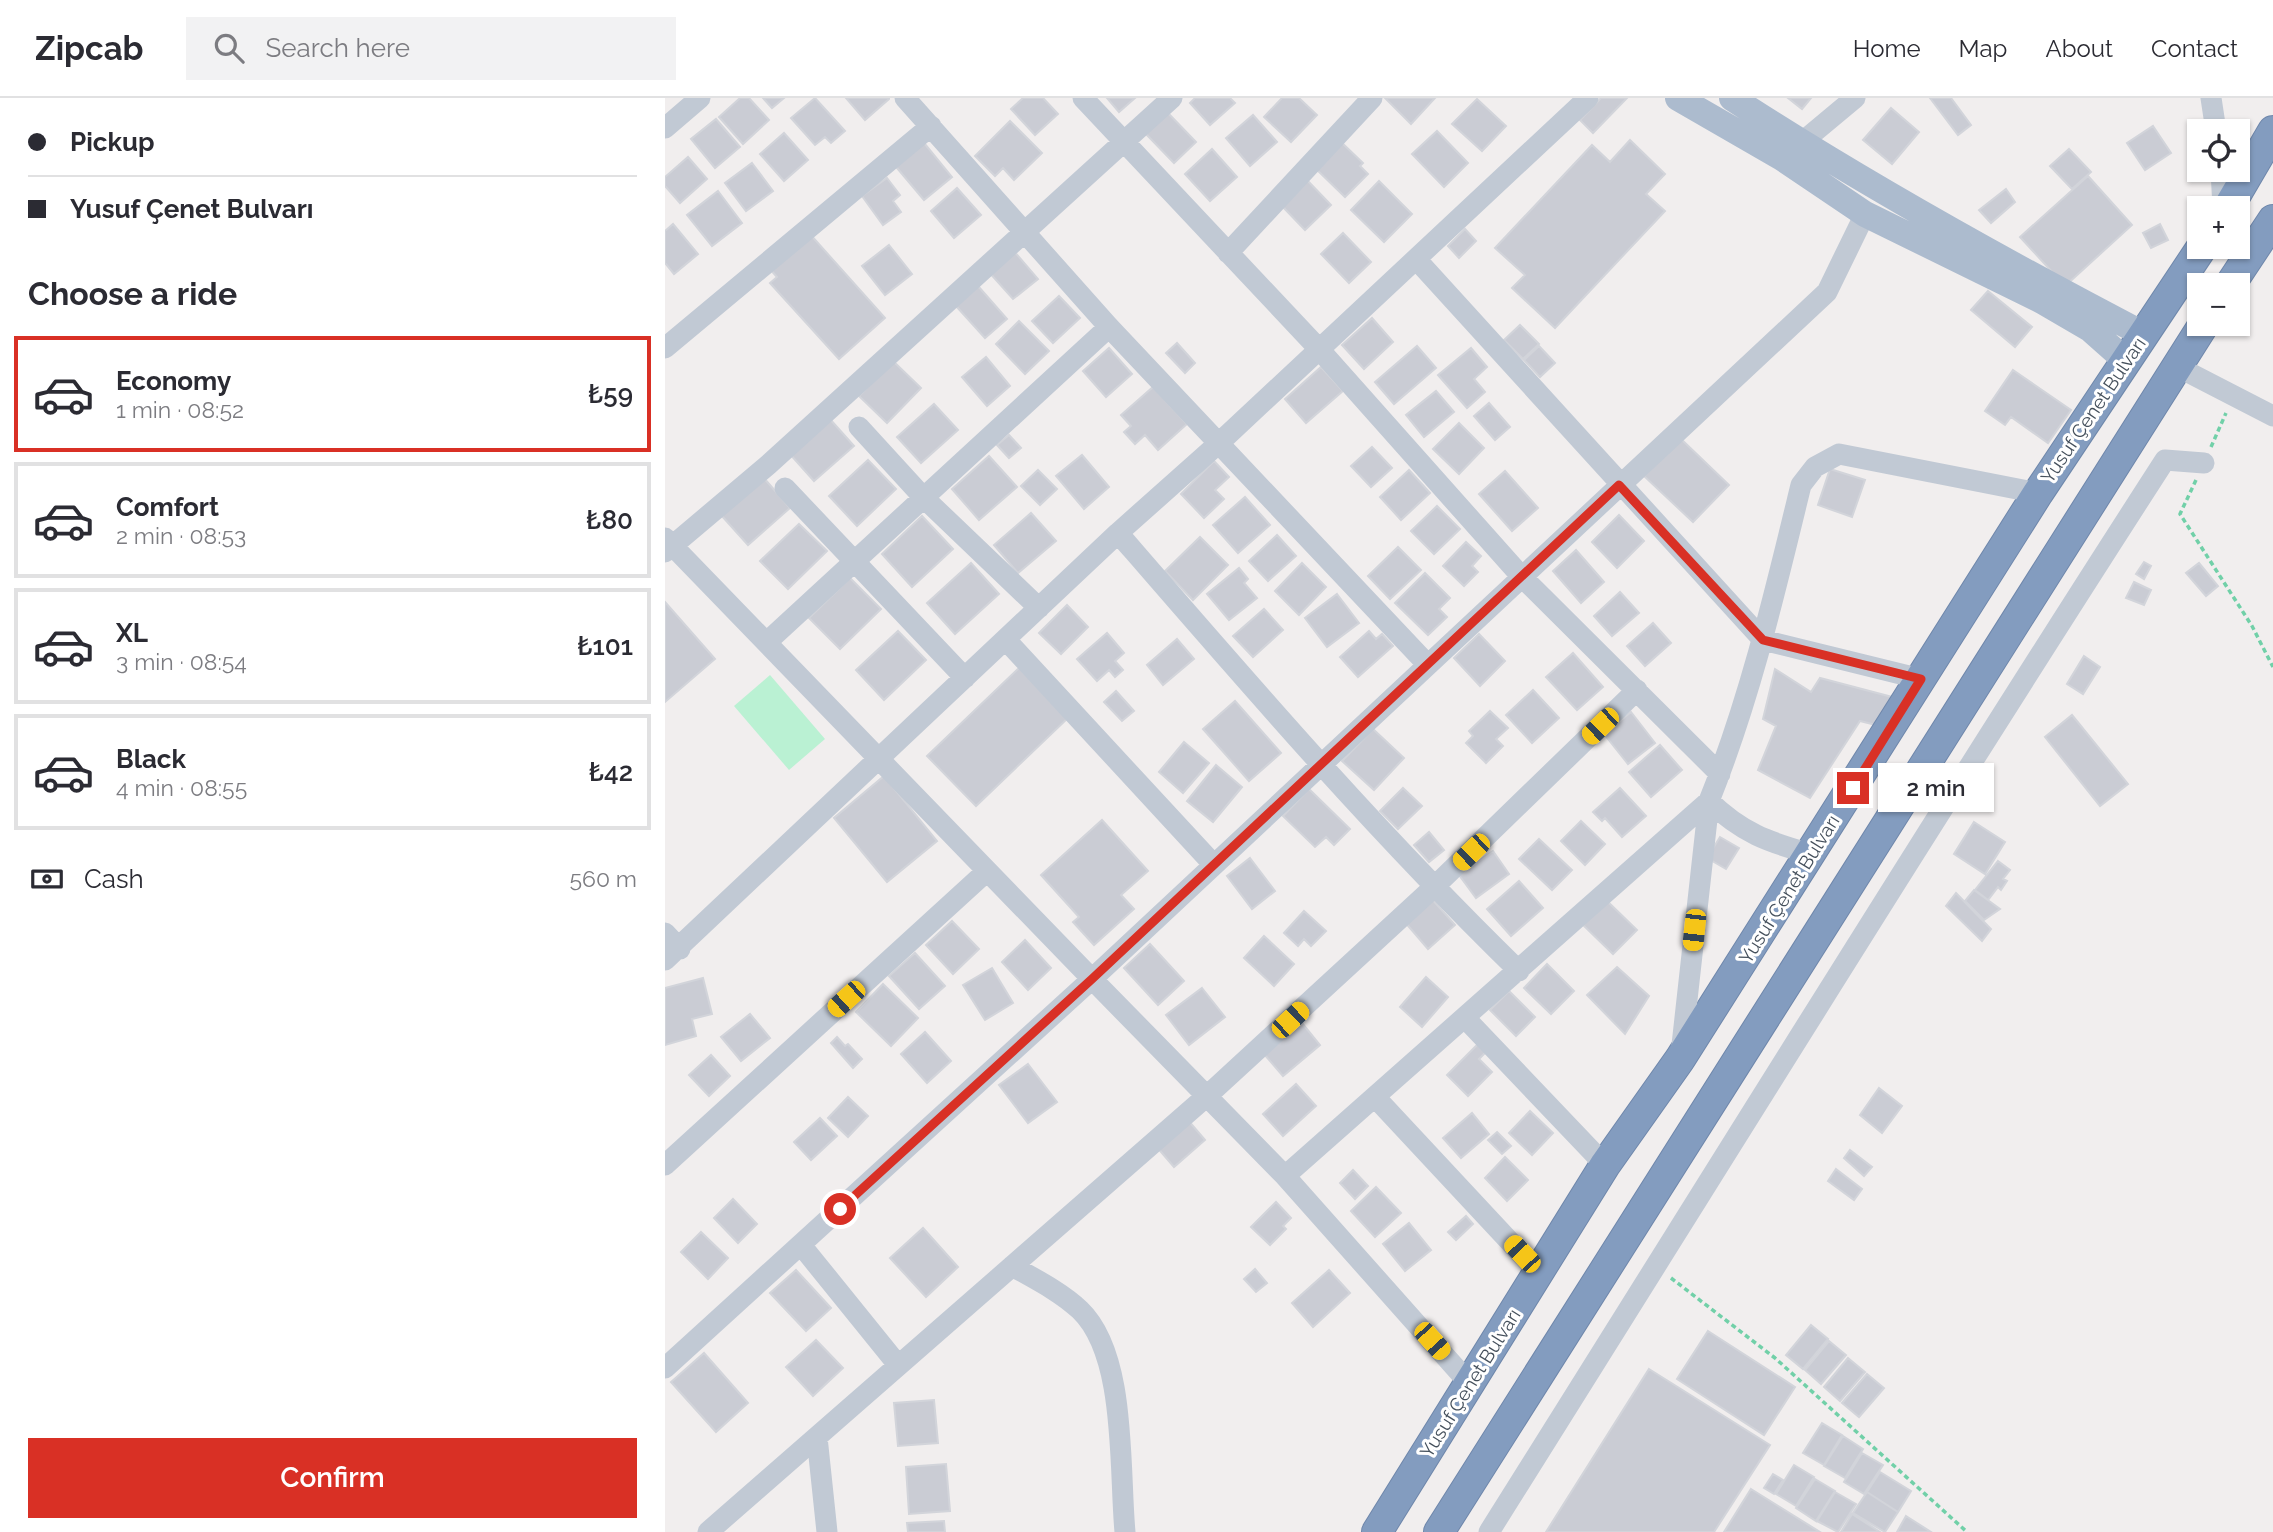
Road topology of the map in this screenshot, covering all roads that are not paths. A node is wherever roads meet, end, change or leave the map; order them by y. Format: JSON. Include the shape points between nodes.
{"nodes":[{"id":1,"x":700,"y":98,"type":"edge"},
{"id":2,"x":905,"y":98,"type":"edge"},
{"id":3,"x":1083,"y":98,"type":"edge"},
{"id":4,"x":1172,"y":98,"type":"edge"},
{"id":5,"x":1372,"y":98,"type":"edge"},
{"id":6,"x":1588,"y":98,"type":"edge"},
{"id":7,"x":1678,"y":98,"type":"edge"},
{"id":8,"x":1732,"y":98,"type":"edge"},
{"id":9,"x":1856,"y":98,"type":"edge"},
{"id":10,"x":2211,"y":98,"type":"edge"},
{"id":11,"x":2214,"y":119,"type":"edge"},
{"id":12,"x":931,"y":126,"type":"junction"},
{"id":13,"x":665,"y":128,"type":"edge"},
{"id":14,"x":2273,"y":131,"type":"edge"},
{"id":15,"x":1124,"y":143,"type":"junction"},
{"id":16,"x":1801,"y":143,"type":"junction"},
{"id":17,"x":2235,"y":196,"type":"edge"},
{"id":18,"x":1865,"y":214,"type":"junction"},
{"id":19,"x":2273,"y":220,"type":"edge"},
{"id":20,"x":1025,"y":234,"type":"junction"},
{"id":21,"x":1228,"y":253,"type":"junction"},
{"id":22,"x":1416,"y":259,"type":"junction"},
{"id":23,"x":2195,"y":259,"type":"edge"},
{"id":24,"x":2238,"y":273,"type":"edge"},
{"id":25,"x":1109,"y":327,"type":"junction"},
{"id":26,"x":2143,"y":334,"type":"junction"},
{"id":27,"x":2196,"y":336,"type":"edge"},
{"id":28,"x":665,"y":348,"type":"edge"},
{"id":29,"x":1319,"y":349,"type":"junction"},
{"id":30,"x":2126,"y":360,"type":"junction"},
{"id":31,"x":2176,"y":366,"type":"junction"},
{"id":32,"x":2273,"y":416,"type":"edge"},
{"id":33,"x":859,"y":427,"type":"dead end"},
{"id":34,"x":1219,"y":443,"type":"junction"},
{"id":35,"x":2204,"y":463,"type":"road end"},
{"id":36,"x":1619,"y":485,"type":"junction"},
{"id":37,"x":785,"y":488,"type":"dead end"},
{"id":38,"x":2038,"y":493,"type":"junction"},
{"id":39,"x":923,"y":497,"type":"junction"},
{"id":40,"x":1118,"y":533,"type":"junction"},
{"id":41,"x":667,"y":545,"type":"edge"},
{"id":42,"x":856,"y":560,"type":"junction"},
{"id":43,"x":1521,"y":576,"type":"junction"},
{"id":44,"x":1039,"y":608,"type":"junction"},
{"id":45,"x":1006,"y":639,"type":"junction"},
{"id":46,"x":1763,"y":640,"type":"junction"},
{"id":47,"x":768,"y":641,"type":"junction"},
{"id":48,"x":1427,"y":664,"type":"junction"},
{"id":49,"x":965,"y":678,"type":"junction"},
{"id":50,"x":1921,"y":679,"type":"junction"},
{"id":51,"x":1637,"y":690,"type":"junction"},
{"id":52,"x":880,"y":760,"type":"junction"},
{"id":53,"x":1320,"y":765,"type":"junction"},
{"id":54,"x":1720,"y":774,"type":"junction"},
{"id":55,"x":1709,"y":801,"type":"junction"},
{"id":56,"x":1811,"y":854,"type":"junction"},
{"id":57,"x":1214,"y":865,"type":"junction"},
{"id":58,"x":987,"y":871,"type":"junction"},
{"id":59,"x":1433,"y":888,"type":"junction"},
{"id":60,"x":665,"y":933,"type":"edge"},
{"id":61,"x":672,"y":955,"type":"edge"},
{"id":62,"x":1519,"y":971,"type":"junction"},
{"id":63,"x":1092,"y":979,"type":"junction"},
{"id":64,"x":1465,"y":1018,"type":"junction"},
{"id":65,"x":1680,"y":1059,"type":"junction"},
{"id":66,"x":1208,"y":1095,"type":"junction"},
{"id":67,"x":1375,"y":1097,"type":"junction"},
{"id":68,"x":665,"y":1165,"type":"edge"},
{"id":69,"x":1605,"y":1165,"type":"junction"},
{"id":70,"x":1285,"y":1176,"type":"junction"},
{"id":71,"x":801,"y":1245,"type":"junction"},
{"id":72,"x":1012,"y":1266,"type":"junction"},
{"id":73,"x":1540,"y":1274,"type":"junction"},
{"id":74,"x":898,"y":1365,"type":"junction"},
{"id":75,"x":665,"y":1368,"type":"edge"},
{"id":76,"x":1469,"y":1383,"type":"junction"},
{"id":77,"x":817,"y":1437,"type":"junction"},
{"id":78,"x":708,"y":1532,"type":"edge"},
{"id":79,"x":827,"y":1532,"type":"edge"},
{"id":80,"x":1125,"y":1532,"type":"edge"},
{"id":81,"x":1377,"y":1532,"type":"edge"},
{"id":82,"x":1439,"y":1532,"type":"edge"},
{"id":83,"x":1489,"y":1532,"type":"edge"}],
"edges":[{"from":1,"to":13,"type":"street"},
{"from":2,"to":12,"type":"street"},
{"from":3,"to":15,"type":"street"},
{"from":4,"to":15,"type":"street"},
{"from":5,"to":21,"type":"street"},
{"from":6,"to":22,"type":"street"},
{"from":7,"to":18,"type":"main road","via":[[1782,158]]},
{"from":8,"to":16,"type":"main road"},
{"from":9,"to":16,"type":"street"},
{"from":10,"to":11,"type":"street"},
{"from":12,"to":20,"type":"street"},
{"from":12,"to":28,"type":"street"},
{"from":14,"to":17,"type":"highway"},
{"from":15,"to":20,"type":"street"},
{"from":15,"to":21,"type":"street"},
{"from":16,"to":26,"type":"main road"},
{"from":18,"to":30,"type":"main road","via":[[2042,301],[2089,329]]},
{"from":18,"to":36,"type":"street","via":[[1827,292]]},
{"from":19,"to":24,"type":"highway"},
{"from":20,"to":25,"type":"street"},
{"from":20,"to":41,"type":"street","via":[[768,465]]},
{"from":21,"to":29,"type":"street"},
{"from":22,"to":29,"type":"street"},
{"from":22,"to":36,"type":"street"},
{"from":23,"to":26,"type":"highway","name":"Yusuf Çenet Bulvarı"},
{"from":25,"to":34,"type":"street"},
{"from":25,"to":39,"type":"street"},
{"from":26,"to":30,"type":"highway","name":"Yusuf Çenet Bulvarı"},
{"from":27,"to":31,"type":"highway"},
{"from":29,"to":34,"type":"street"},
{"from":29,"to":43,"type":"street"},
{"from":30,"to":38,"type":"highway","name":"Yusuf Çenet Bulvarı"},
{"from":31,"to":32,"type":"street"},
{"from":31,"to":82,"type":"highway"},
{"from":33,"to":39,"type":"street"},
{"from":34,"to":40,"type":"street"},
{"from":34,"to":48,"type":"street"},
{"from":35,"to":83,"type":"street","via":[[2165,460]]},
{"from":36,"to":43,"type":"street"},
{"from":36,"to":46,"type":"street"},
{"from":37,"to":42,"type":"street"},
{"from":38,"to":46,"type":"street","via":[[1839,454],[1815,467],[1801,485]]},
{"from":38,"to":50,"type":"highway","name":"Yusuf Çenet Bulvarı"},
{"from":39,"to":42,"type":"street"},
{"from":39,"to":44,"type":"street"},
{"from":40,"to":44,"type":"street"},
{"from":40,"to":53,"type":"street"},
{"from":41,"to":47,"type":"street"},
{"from":42,"to":47,"type":"street"},
{"from":42,"to":49,"type":"street"},
{"from":43,"to":48,"type":"street"},
{"from":43,"to":51,"type":"street"},
{"from":44,"to":45,"type":"street"},
{"from":45,"to":49,"type":"street"},
{"from":45,"to":57,"type":"street"},
{"from":46,"to":50,"type":"street"},
{"from":46,"to":54,"type":"street"},
{"from":47,"to":52,"type":"street"},
{"from":48,"to":53,"type":"street"},
{"from":49,"to":52,"type":"street"},
{"from":50,"to":56,"type":"highway","name":"Yusuf Çenet Bulvarı"},
{"from":51,"to":54,"type":"street"},
{"from":51,"to":59,"type":"street"},
{"from":52,"to":58,"type":"street"},
{"from":52,"to":61,"type":"street"},
{"from":53,"to":57,"type":"street"},
{"from":53,"to":59,"type":"street"},
{"from":54,"to":55,"type":"street"},
{"from":55,"to":56,"type":"street","via":[[1760,839]]},
{"from":55,"to":62,"type":"street"},
{"from":55,"to":65,"type":"street"},
{"from":56,"to":65,"type":"highway","name":"Yusuf Çenet Bulvarı"},
{"from":57,"to":63,"type":"street"},
{"from":58,"to":63,"type":"street"},
{"from":58,"to":68,"type":"street"},
{"from":59,"to":62,"type":"street"},
{"from":59,"to":66,"type":"street"},
{"from":60,"to":61,"type":"street"},
{"from":62,"to":64,"type":"street"},
{"from":63,"to":66,"type":"street"},
{"from":63,"to":71,"type":"street"},
{"from":64,"to":67,"type":"street"},
{"from":64,"to":69,"type":"street"},
{"from":65,"to":69,"type":"highway","name":"Yusuf Çenet Bulvarı"},
{"from":66,"to":70,"type":"street"},
{"from":66,"to":72,"type":"street"},
{"from":67,"to":70,"type":"street"},
{"from":67,"to":73,"type":"street"},
{"from":69,"to":73,"type":"highway","name":"Yusuf Çenet Bulvarı"},
{"from":70,"to":76,"type":"street"},
{"from":71,"to":74,"type":"street"},
{"from":71,"to":75,"type":"street"},
{"from":72,"to":74,"type":"street"},
{"from":72,"to":80,"type":"street","via":[[1079,1310],[1108,1357],[1114,1382]]},
{"from":73,"to":76,"type":"highway","name":"Yusuf Çenet Bulvarı"},
{"from":74,"to":77,"type":"street"},
{"from":76,"to":81,"type":"highway","name":"Yusuf Çenet Bulvarı"},
{"from":77,"to":78,"type":"street"},
{"from":77,"to":79,"type":"street"}]}
